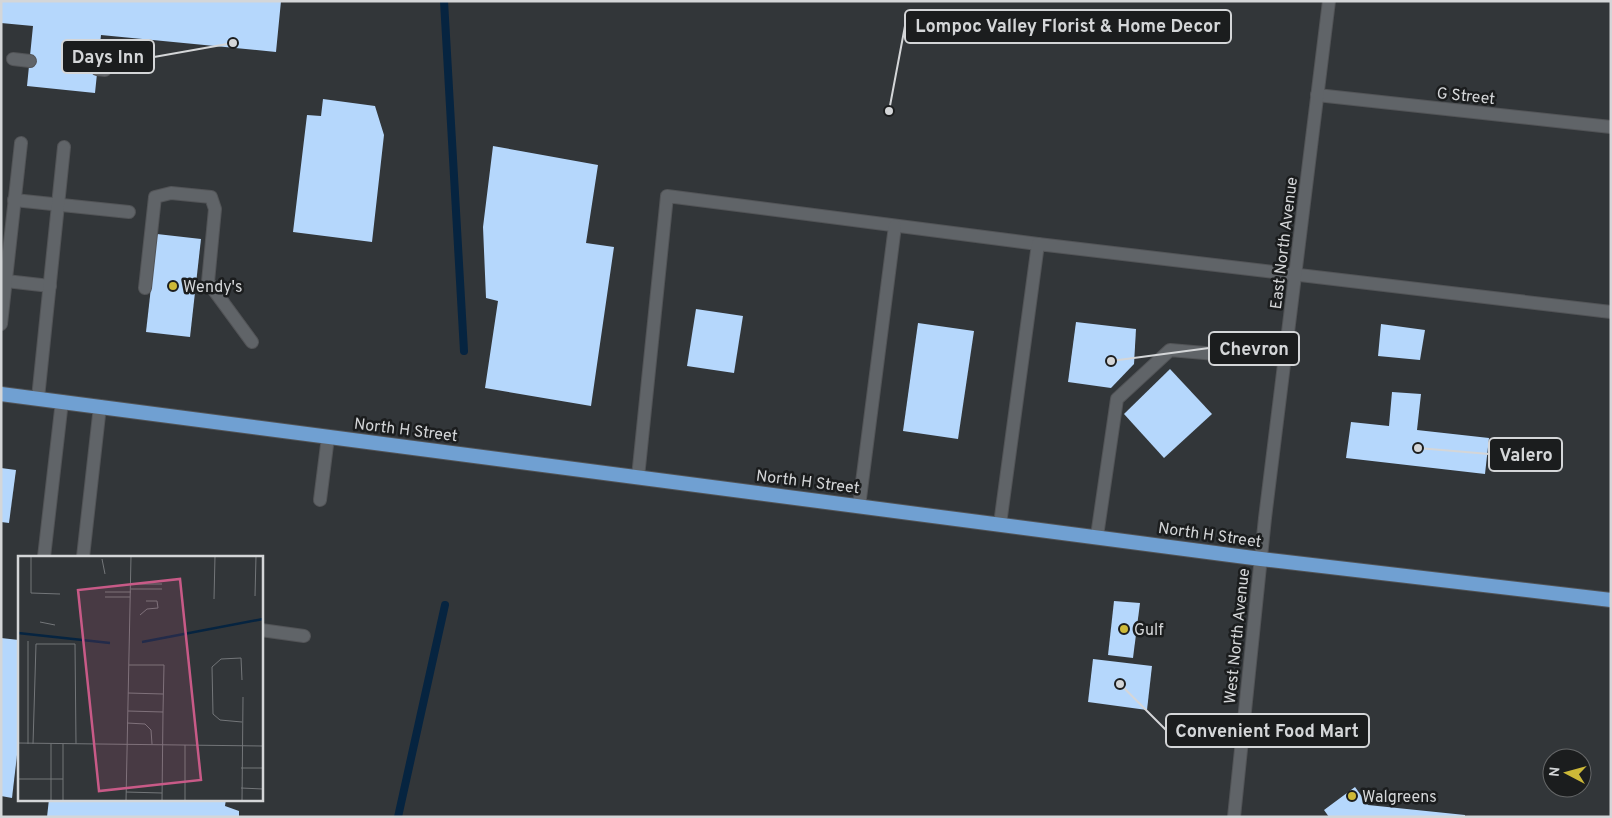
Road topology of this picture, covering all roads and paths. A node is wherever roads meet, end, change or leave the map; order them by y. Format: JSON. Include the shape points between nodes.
{"nodes":[{"id":1,"x":1329,"y":1,"type":"edge"},
{"id":2,"x":13,"y":59,"type":"dead end"},
{"id":3,"x":30,"y":61,"type":"dead end"},
{"id":4,"x":1317,"y":95,"type":"junction"},
{"id":5,"x":1611,"y":127,"type":"edge"},
{"id":6,"x":21,"y":143,"type":"dead end"},
{"id":7,"x":64,"y":147,"type":"dead end"},
{"id":8,"x":14,"y":200,"type":"junction"},
{"id":9,"x":58,"y":204,"type":"junction"},
{"id":10,"x":129,"y":212,"type":"dead end"},
{"id":11,"x":895,"y":226,"type":"junction"},
{"id":12,"x":1038,"y":244,"type":"junction"},
{"id":13,"x":1295,"y":274,"type":"junction"},
{"id":14,"x":6,"y":281,"type":"junction"},
{"id":15,"x":50,"y":286,"type":"junction"},
{"id":16,"x":145,"y":288,"type":"dead end"},
{"id":17,"x":1611,"y":312,"type":"edge"},
{"id":18,"x":1,"y":324,"type":"edge"},
{"id":19,"x":252,"y":342,"type":"dead end"},
{"id":20,"x":1285,"y":360,"type":"junction"},
{"id":21,"x":1,"y":394,"type":"edge"},
{"id":22,"x":38,"y":398,"type":"junction"},
{"id":23,"x":62,"y":401,"type":"junction"},
{"id":24,"x":100,"y":406,"type":"junction"},
{"id":25,"x":328,"y":436,"type":"junction"},
{"id":26,"x":638,"y":477,"type":"junction"},
{"id":27,"x":320,"y":500,"type":"dead end"},
{"id":28,"x":858,"y":506,"type":"junction"},
{"id":29,"x":1266,"y":518,"type":"joint"},
{"id":30,"x":1000,"y":524,"type":"junction"},
{"id":31,"x":1096,"y":536,"type":"junction"},
{"id":32,"x":44,"y":556,"type":"edge"},
{"id":33,"x":83,"y":556,"type":"edge"},
{"id":34,"x":1261,"y":559,"type":"junction"},
{"id":35,"x":1611,"y":600,"type":"edge"},
{"id":36,"x":262,"y":630,"type":"edge"},
{"id":37,"x":304,"y":636,"type":"dead end"},
{"id":38,"x":1234,"y":817,"type":"edge"}],
"edges":[{"from":1,"to":4,"type":"street","name":"East North Avenue"},
{"from":2,"to":3,"type":"street"},
{"from":4,"to":5,"type":"street","name":"G Street"},
{"from":4,"to":13,"type":"street","name":"East North Avenue"},
{"from":6,"to":8,"type":"street"},
{"from":7,"to":9,"type":"street"},
{"from":8,"to":9,"type":"street"},
{"from":8,"to":14,"type":"street"},
{"from":9,"to":10,"type":"street"},
{"from":9,"to":15,"type":"street"},
{"from":11,"to":12,"type":"street"},
{"from":11,"to":26,"type":"street","via":[[667,196]]},
{"from":11,"to":28,"type":"street"},
{"from":12,"to":13,"type":"street"},
{"from":12,"to":30,"type":"street"},
{"from":13,"to":17,"type":"street"},
{"from":13,"to":20,"type":"street","name":"East North Avenue"},
{"from":14,"to":15,"type":"street"},
{"from":14,"to":18,"type":"street"},
{"from":15,"to":22,"type":"street"},
{"from":16,"to":19,"type":"street","via":[[155,197],[171,193],[211,197],[215,209],[208,282]]},
{"from":20,"to":29,"type":"street","name":"East North Avenue"},
{"from":20,"to":31,"type":"street","via":[[1170,350],[1117,399]]},
{"from":21,"to":22,"type":"highway","name":"North H Street"},
{"from":22,"to":23,"type":"highway","name":"North H Street"},
{"from":23,"to":24,"type":"highway","name":"North H Street"},
{"from":23,"to":32,"type":"street"},
{"from":24,"to":25,"type":"highway","name":"North H Street"},
{"from":24,"to":33,"type":"street"},
{"from":25,"to":26,"type":"highway","name":"North H Street"},
{"from":25,"to":27,"type":"street"},
{"from":26,"to":28,"type":"highway","name":"North H Street"},
{"from":28,"to":30,"type":"highway","name":"North H Street"},
{"from":29,"to":34,"type":"street","name":"West North Avenue"},
{"from":30,"to":31,"type":"highway","name":"North H Street"},
{"from":31,"to":34,"type":"highway","name":"North H Street"},
{"from":34,"to":35,"type":"highway","name":"North H Street"},
{"from":34,"to":38,"type":"street","name":"West North Avenue"},
{"from":36,"to":37,"type":"street"}]}
